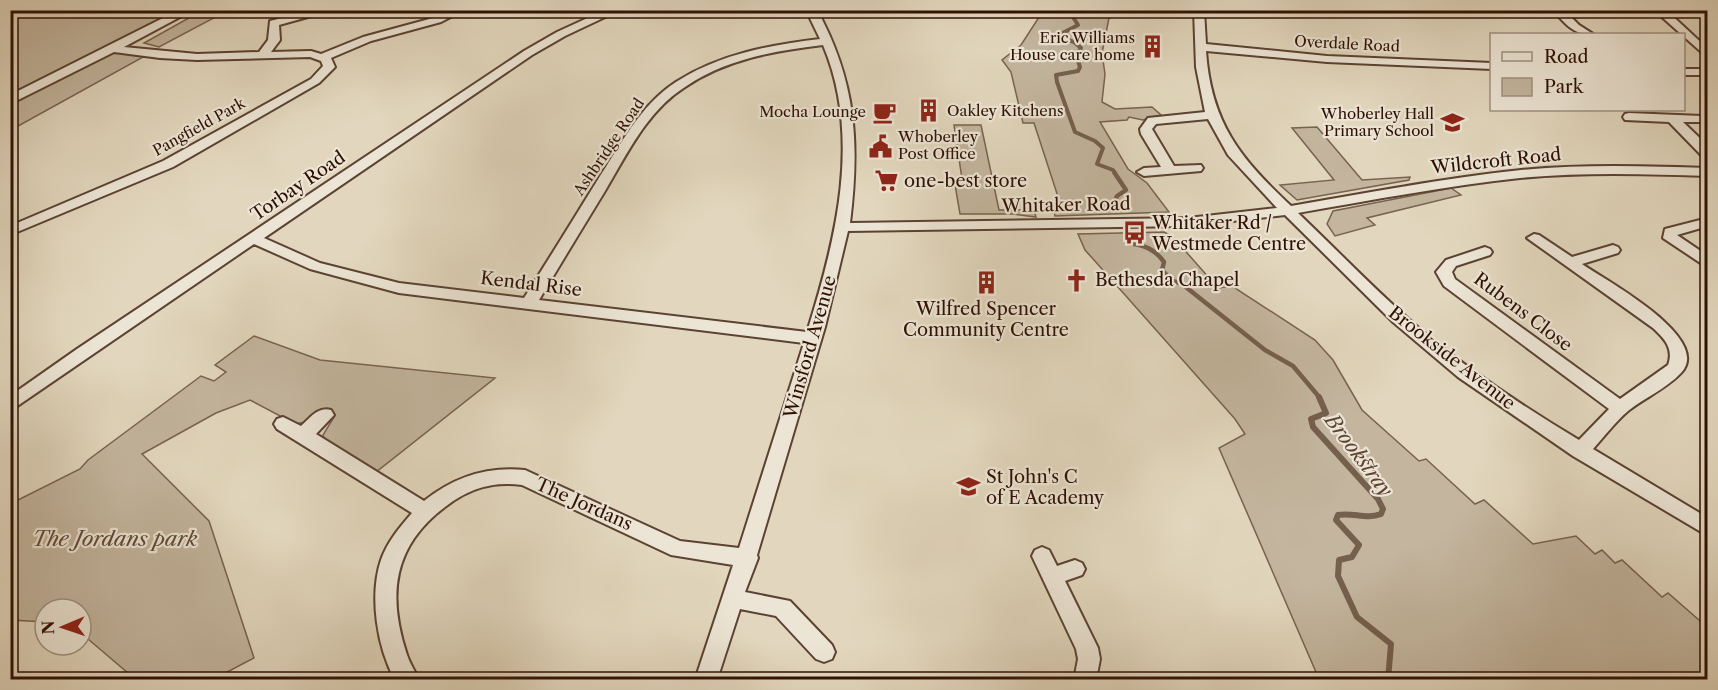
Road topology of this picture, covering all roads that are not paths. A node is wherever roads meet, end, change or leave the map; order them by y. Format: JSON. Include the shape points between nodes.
{"nodes":[{"id":1,"x":16,"y":10,"type":"edge"},
{"id":2,"x":188,"y":10,"type":"edge"},
{"id":3,"x":459,"y":10,"type":"edge"},
{"id":4,"x":615,"y":10,"type":"edge"},
{"id":5,"x":811,"y":10,"type":"edge"},
{"id":6,"x":1199,"y":10,"type":"edge"},
{"id":7,"x":1558,"y":10,"type":"edge"},
{"id":8,"x":1659,"y":10,"type":"edge"},
{"id":9,"x":10,"y":12,"type":"edge"},
{"id":10,"x":311,"y":13,"type":"dead end"},
{"id":11,"x":1586,"y":33,"type":"edge"},
{"id":12,"x":1684,"y":33,"type":"edge"},
{"id":13,"x":1685,"y":34,"type":"edge"},
{"id":14,"x":826,"y":41,"type":"junction"},
{"id":15,"x":1201,"y":47,"type":"junction"},
{"id":16,"x":111,"y":48,"type":"junction"},
{"id":17,"x":263,"y":54,"type":"junction"},
{"id":18,"x":1707,"y":55,"type":"edge"},
{"id":19,"x":322,"y":57,"type":"junction"},
{"id":20,"x":1490,"y":66,"type":"edge"},
{"id":21,"x":1685,"y":72,"type":"edge"},
{"id":22,"x":1707,"y":72,"type":"edge"},
{"id":23,"x":10,"y":100,"type":"edge"},
{"id":24,"x":1212,"y":116,"type":"junction"},
{"id":25,"x":1629,"y":117,"type":"dead end"},
{"id":26,"x":1672,"y":118,"type":"junction"},
{"id":27,"x":1698,"y":119,"type":"dead end"},
{"id":28,"x":1707,"y":154,"type":"edge"},
{"id":29,"x":1196,"y":168,"type":"dead end"},
{"id":30,"x":1170,"y":170,"type":"junction"},
{"id":31,"x":1144,"y":172,"type":"dead end"},
{"id":32,"x":1707,"y":172,"type":"edge"},
{"id":33,"x":1290,"y":211,"type":"junction"},
{"id":34,"x":1706,"y":222,"type":"edge"},
{"id":35,"x":843,"y":226,"type":"junction"},
{"id":36,"x":10,"y":231,"type":"edge"},
{"id":37,"x":252,"y":238,"type":"junction"},
{"id":38,"x":1534,"y":238,"type":"dead end"},
{"id":39,"x":1613,"y":249,"type":"dead end"},
{"id":40,"x":1485,"y":252,"type":"dead end"},
{"id":41,"x":1571,"y":262,"type":"junction"},
{"id":42,"x":1707,"y":263,"type":"edge"},
{"id":43,"x":529,"y":303,"type":"junction"},
{"id":44,"x":813,"y":338,"type":"junction"},
{"id":45,"x":10,"y":405,"type":"edge"},
{"id":46,"x":1620,"y":408,"type":"junction"},
{"id":47,"x":325,"y":415,"type":"dead end"},
{"id":48,"x":283,"y":424,"type":"dead end"},
{"id":49,"x":303,"y":435,"type":"junction"},
{"id":50,"x":1580,"y":451,"type":"junction"},
{"id":51,"x":426,"y":512,"type":"junction"},
{"id":52,"x":1707,"y":528,"type":"edge"},
{"id":53,"x":1042,"y":556,"type":"dead end"},
{"id":54,"x":748,"y":558,"type":"junction"},
{"id":55,"x":1075,"y":569,"type":"dead end"},
{"id":56,"x":1053,"y":576,"type":"junction"},
{"id":57,"x":734,"y":600,"type":"junction"},
{"id":58,"x":824,"y":652,"type":"dead end"},
{"id":59,"x":408,"y":680,"type":"edge"},
{"id":60,"x":706,"y":680,"type":"edge"},
{"id":61,"x":1085,"y":680,"type":"edge"}],
"edges":[{"from":1,"to":9,"type":"main road"},
{"from":2,"to":16,"type":"street"},
{"from":3,"to":19,"type":"street"},
{"from":4,"to":37,"type":"street","name":"Torbay Road","via":[[528,53]]},
{"from":5,"to":14,"type":"street","name":"Winsford Avenue"},
{"from":6,"to":15,"type":"street","name":"Brookside Avenue"},
{"from":7,"to":11,"type":"street"},
{"from":8,"to":12,"type":"street"},
{"from":10,"to":17,"type":"street","via":[[274,23],[274,40]]},
{"from":13,"to":18,"type":"street"},
{"from":14,"to":35,"type":"street","name":"Winsford Avenue","via":[[840,76],[849,123]]},
{"from":14,"to":43,"type":"street","name":"Ashbridge Road","via":[[769,49],[730,60],[690,78],[666,95],[636,130]]},
{"from":15,"to":20,"type":"street","name":"Overdale Road","via":[[1327,59]]},
{"from":15,"to":24,"type":"street","name":"Brookside Avenue","via":[[1203,87]]},
{"from":16,"to":17,"type":"street","via":[[174,56]]},
{"from":16,"to":23,"type":"street"},
{"from":17,"to":19,"type":"street","via":[[304,53]]},
{"from":19,"to":36,"type":"street","name":"Pangfield Park","via":[[329,67],[322,76],[204,144],[142,177]]},
{"from":21,"to":22,"type":"street"},
{"from":24,"to":30,"type":"street","via":[[1166,118],[1149,124],[1147,134]]},
{"from":24,"to":33,"type":"street","name":"Brookside Avenue","via":[[1238,160]]},
{"from":25,"to":26,"type":"street"},
{"from":26,"to":27,"type":"street"},
{"from":26,"to":28,"type":"street"},
{"from":29,"to":30,"type":"street"},
{"from":30,"to":31,"type":"street"},
{"from":32,"to":33,"type":"street","name":"Wildcroft Road","via":[[1610,169],[1522,174]]},
{"from":33,"to":35,"type":"street","name":"Whitaker Road","via":[[1220,220],[1136,224]]},
{"from":33,"to":50,"type":"street","name":"Brookside Avenue","via":[[1431,347],[1483,387]]},
{"from":34,"to":42,"type":"street","via":[[1670,232],[1670,238]]},
{"from":35,"to":44,"type":"street","name":"Winsford Avenue"},
{"from":37,"to":43,"type":"street","name":"Kendal Rise","via":[[315,266],[378,284]]},
{"from":37,"to":45,"type":"street","name":"Torbay Road"},
{"from":38,"to":41,"type":"street"},
{"from":39,"to":41,"type":"street"},
{"from":40,"to":46,"type":"street","name":"Rubens Close","via":[[1451,263],[1444,272],[1449,282]]},
{"from":41,"to":46,"type":"street","via":[[1659,324],[1675,341],[1679,352],[1680,361],[1675,369]]},
{"from":43,"to":44,"type":"street","name":"Kendal Rise"},
{"from":44,"to":54,"type":"street","name":"Winsford Avenue"},
{"from":46,"to":50,"type":"street"},
{"from":47,"to":49,"type":"street"},
{"from":48,"to":49,"type":"street"},
{"from":49,"to":51,"type":"street"},
{"from":50,"to":52,"type":"street","name":"Brookside Avenue"},
{"from":51,"to":54,"type":"street","name":"The Jordans","via":[[469,482],[513,475],[678,549]]},
{"from":51,"to":59,"type":"street","name":"The Jordans","via":[[395,551],[388,575],[391,644]]},
{"from":53,"to":56,"type":"street"},
{"from":54,"to":57,"type":"street","name":"Winsford Avenue"},
{"from":55,"to":56,"type":"street"},
{"from":56,"to":61,"type":"street","via":[[1087,648]]},
{"from":57,"to":58,"type":"street","via":[[782,608]]},
{"from":57,"to":60,"type":"street","name":"Winsford Avenue"}]}
